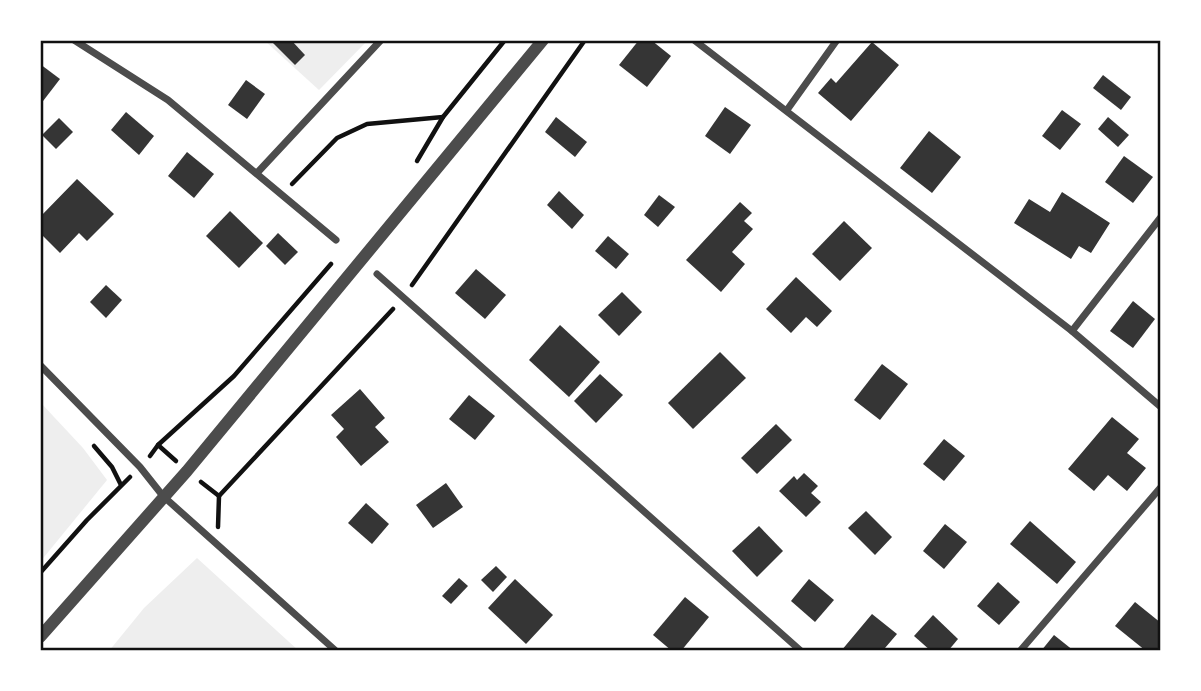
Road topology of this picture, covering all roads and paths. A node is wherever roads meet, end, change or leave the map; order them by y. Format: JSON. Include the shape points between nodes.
{"nodes":[{"id":1,"x":74,"y":40,"type":"edge"},
{"id":2,"x":381,"y":40,"type":"edge"},
{"id":3,"x":505,"y":40,"type":"edge"},
{"id":4,"x":543,"y":40,"type":"edge"},
{"id":5,"x":694,"y":40,"type":"edge"},
{"id":6,"x":837,"y":40,"type":"edge"},
{"id":7,"x":787,"y":110,"type":"junction"},
{"id":8,"x":443,"y":117,"type":"junction"},
{"id":9,"x":412,"y":169,"type":"dead end"},
{"id":10,"x":257,"y":173,"type":"junction"},
{"id":11,"x":281,"y":194,"type":"junction"},
{"id":12,"x":1161,"y":217,"type":"edge"},
{"id":13,"x":337,"y":240,"type":"dead end"},
{"id":14,"x":338,"y":257,"type":"dead end"},
{"id":15,"x":377,"y":274,"type":"dead end"},
{"id":16,"x":1072,"y":331,"type":"junction"},
{"id":17,"x":40,"y":365,"type":"edge"},
{"id":18,"x":1161,"y":407,"type":"edge"},
{"id":19,"x":140,"y":467,"type":"junction"},
{"id":20,"x":1161,"y":487,"type":"edge"},
{"id":21,"x":163,"y":496,"type":"junction"},
{"id":22,"x":219,"y":496,"type":"dead end"},
{"id":23,"x":217,"y":544,"type":"junction"},
{"id":24,"x":40,"y":573,"type":"edge"},
{"id":25,"x":40,"y":637,"type":"edge"},
{"id":26,"x":336,"y":651,"type":"edge"},
{"id":27,"x":801,"y":651,"type":"edge"},
{"id":28,"x":1020,"y":651,"type":"edge"}],
"edges":[{"from":1,"to":10,"type":"street","via":[[168,100]]},
{"from":2,"to":10,"type":"street"},
{"from":3,"to":8,"type":"path"},
{"from":4,"to":21,"type":"street"},
{"from":5,"to":7,"type":"street"},
{"from":6,"to":7,"type":"street"},
{"from":7,"to":16,"type":"street"},
{"from":8,"to":9,"type":"path"},
{"from":8,"to":11,"type":"path","via":[[367,124],[337,138]]},
{"from":10,"to":11,"type":"street"},
{"from":11,"to":13,"type":"street"},
{"from":12,"to":16,"type":"street"},
{"from":14,"to":19,"type":"path","via":[[233,376]]},
{"from":15,"to":27,"type":"street"},
{"from":16,"to":18,"type":"street"},
{"from":17,"to":19,"type":"street"},
{"from":19,"to":21,"type":"street"},
{"from":19,"to":24,"type":"path"},
{"from":20,"to":28,"type":"street"},
{"from":21,"to":23,"type":"street"},
{"from":21,"to":25,"type":"street"},
{"from":22,"to":23,"type":"path"},
{"from":23,"to":26,"type":"street"}]}
